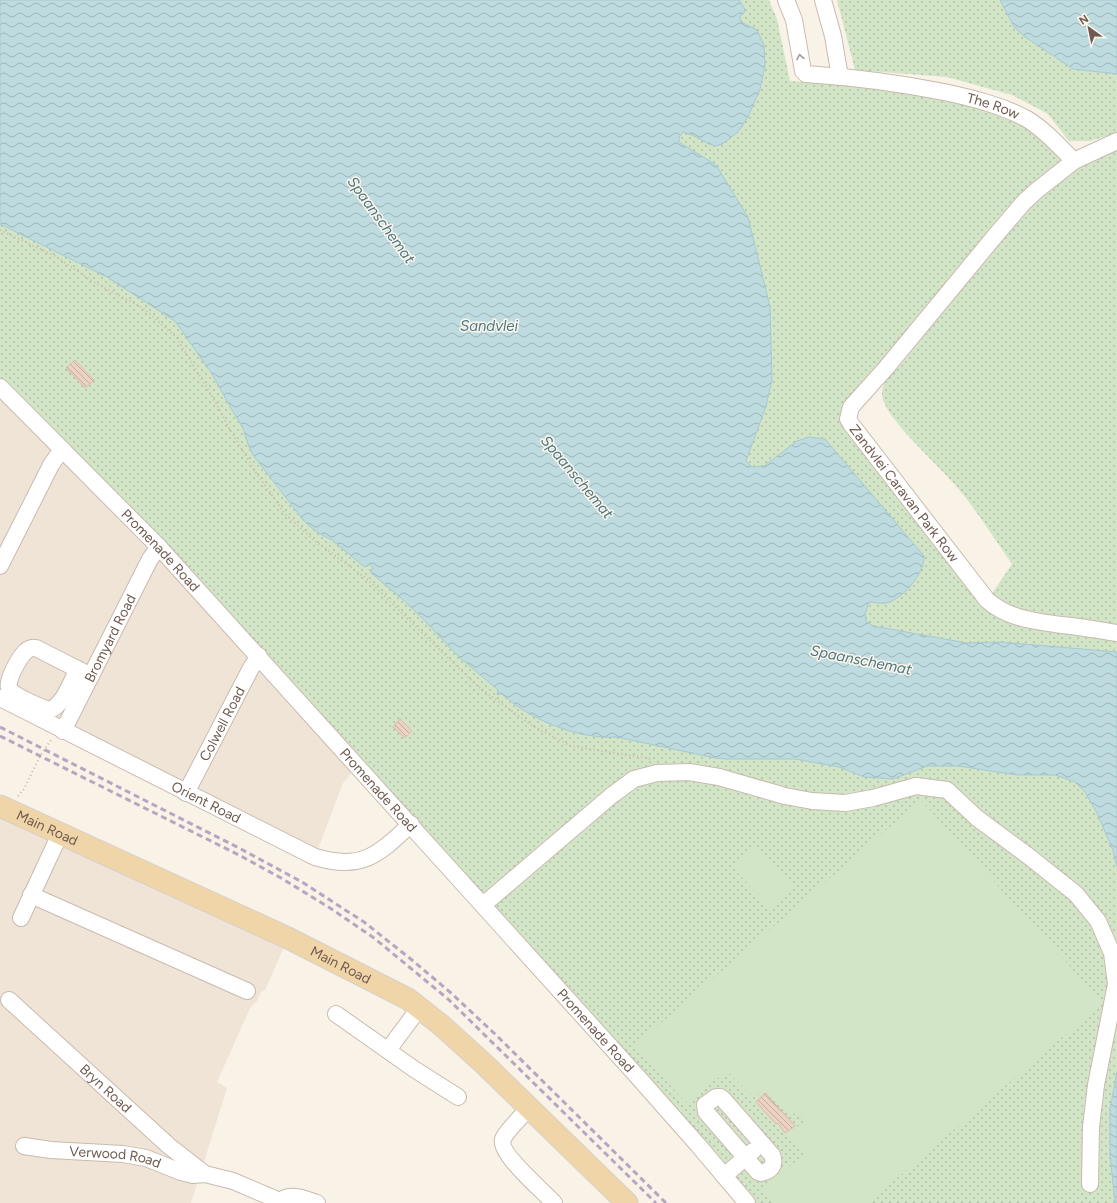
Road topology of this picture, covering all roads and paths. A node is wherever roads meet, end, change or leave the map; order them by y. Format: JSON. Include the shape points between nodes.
{"nodes":[{"id":1,"x":786,"y":0,"type":"edge"},
{"id":2,"x":823,"y":0,"type":"edge"},
{"id":3,"x":845,"y":77,"type":"junction"},
{"id":4,"x":1117,"y":141,"type":"edge"},
{"id":5,"x":1074,"y":161,"type":"junction"},
{"id":6,"x":0,"y":230,"type":"edge"},
{"id":7,"x":0,"y":387,"type":"edge"},
{"id":8,"x":62,"y":449,"type":"junction"},
{"id":9,"x":159,"y":547,"type":"junction"},
{"id":10,"x":0,"y":566,"type":"edge"},
{"id":11,"x":1117,"y":633,"type":"edge"},
{"id":12,"x":259,"y":656,"type":"junction"},
{"id":13,"x":0,"y":698,"type":"edge"},
{"id":14,"x":60,"y":729,"type":"junction"},
{"id":15,"x":659,"y":760,"type":"dead end"},
{"id":16,"x":186,"y":793,"type":"junction"},
{"id":17,"x":7,"y":802,"type":"edge"},
{"id":18,"x":411,"y":824,"type":"junction"},
{"id":19,"x":60,"y":834,"type":"junction"},
{"id":20,"x":31,"y":895,"type":"junction"},
{"id":21,"x":483,"y":905,"type":"junction"},
{"id":22,"x":21,"y":918,"type":"dead end"},
{"id":23,"x":248,"y":991,"type":"dead end"},
{"id":24,"x":9,"y":1000,"type":"dead end"},
{"id":25,"x":420,"y":1007,"type":"junction"},
{"id":26,"x":336,"y":1014,"type":"dead end"},
{"id":27,"x":388,"y":1050,"type":"junction"},
{"id":28,"x":458,"y":1097,"type":"dead end"},
{"id":29,"x":529,"y":1108,"type":"junction"},
{"id":30,"x":762,"y":1144,"type":"junction"},
{"id":31,"x":24,"y":1146,"type":"dead end"},
{"id":32,"x":745,"y":1158,"type":"junction"},
{"id":33,"x":205,"y":1174,"type":"junction"},
{"id":34,"x":724,"y":1176,"type":"junction"},
{"id":35,"x":1090,"y":1184,"type":"dead end"},
{"id":36,"x":279,"y":1202,"type":"edge"},
{"id":37,"x":316,"y":1203,"type":"edge"},
{"id":38,"x":554,"y":1203,"type":"edge"},
{"id":39,"x":627,"y":1203,"type":"edge"},
{"id":40,"x":747,"y":1203,"type":"edge"}],
"edges":[{"from":3,"to":1,"type":"street","name":"The Row","one_way":true,"via":[[804,73],[794,20]]},
{"from":2,"to":3,"type":"street"},
{"from":3,"to":5,"type":"street","name":"The Row","via":[[918,87],[987,102],[1013,112],[1040,128]]},
{"from":4,"to":5,"type":"street"},
{"from":5,"to":11,"type":"street","name":"Zandvlei Caravan Park Row","via":[[1036,191],[1014,214],[851,408],[848,418],[948,552],[993,606],[1024,618]]},
{"from":6,"to":15,"type":"path","via":[[55,256],[95,283],[143,308],[176,336],[249,460],[285,514],[315,541],[367,579],[476,685],[531,725],[571,746]]},
{"from":7,"to":8,"type":"street","name":"Promenade Road"},
{"from":8,"to":9,"type":"street","name":"Promenade Road"},
{"from":8,"to":10,"type":"street","via":[[51,465]]},
{"from":9,"to":12,"type":"street","name":"Promenade Road"},
{"from":9,"to":14,"type":"street","name":"Bromyard Road","via":[[84,673]]},
{"from":12,"to":16,"type":"street","name":"Colwell Road"},
{"from":12,"to":18,"type":"street","name":"Promenade Road"},
{"from":13,"to":14,"type":"street","name":"Orient Road"},
{"from":14,"to":16,"type":"street","name":"Orient Road"},
{"from":14,"to":17,"type":"path","via":[[40,756],[24,789]]},
{"from":16,"to":18,"type":"street","name":"Orient Road","via":[[315,857],[331,862],[349,863],[364,860],[378,852]]},
{"from":17,"to":19,"type":"main road","name":"Main Road"},
{"from":18,"to":21,"type":"street","name":"Promenade Road"},
{"from":19,"to":20,"type":"street"},
{"from":19,"to":25,"type":"main road","name":"Main Road","via":[[288,938],[389,988]]},
{"from":20,"to":22,"type":"street"},
{"from":20,"to":23,"type":"street"},
{"from":21,"to":34,"type":"street","name":"Promenade Road"},
{"from":21,"to":35,"type":"street","via":[[611,796],[634,779],[657,773],[689,772],[719,777],[785,796],[845,803],[916,786],[947,790],[977,818],[1076,894],[1098,921],[1112,952],[1116,984],[1096,1085],[1091,1127]]},
{"from":24,"to":33,"type":"street","name":"Bryn Road","via":[[170,1146]]},
{"from":25,"to":27,"type":"street"},
{"from":25,"to":29,"type":"main road","name":"Main Road"},
{"from":26,"to":27,"type":"street"},
{"from":27,"to":28,"type":"street"},
{"from":29,"to":38,"type":"street","via":[[504,1137],[503,1147],[512,1160]]},
{"from":29,"to":39,"type":"main road","name":"Main Road"},
{"from":30,"to":32,"type":"street"},
{"from":30,"to":32,"type":"street","via":[[773,1158],[769,1170],[758,1172]]},
{"from":30,"to":32,"type":"street","via":[[723,1099],[716,1097],[708,1102],[705,1105],[706,1112]]},
{"from":31,"to":33,"type":"street","name":"Verwood Road","via":[[134,1156],[152,1160],[181,1172]]},
{"from":32,"to":34,"type":"street"},
{"from":33,"to":36,"type":"street","name":"Verwood Road","via":[[233,1180]]},
{"from":34,"to":40,"type":"street","name":"Promenade Road"},
{"from":36,"to":37,"type":"street","via":[[293,1196]]}]}
